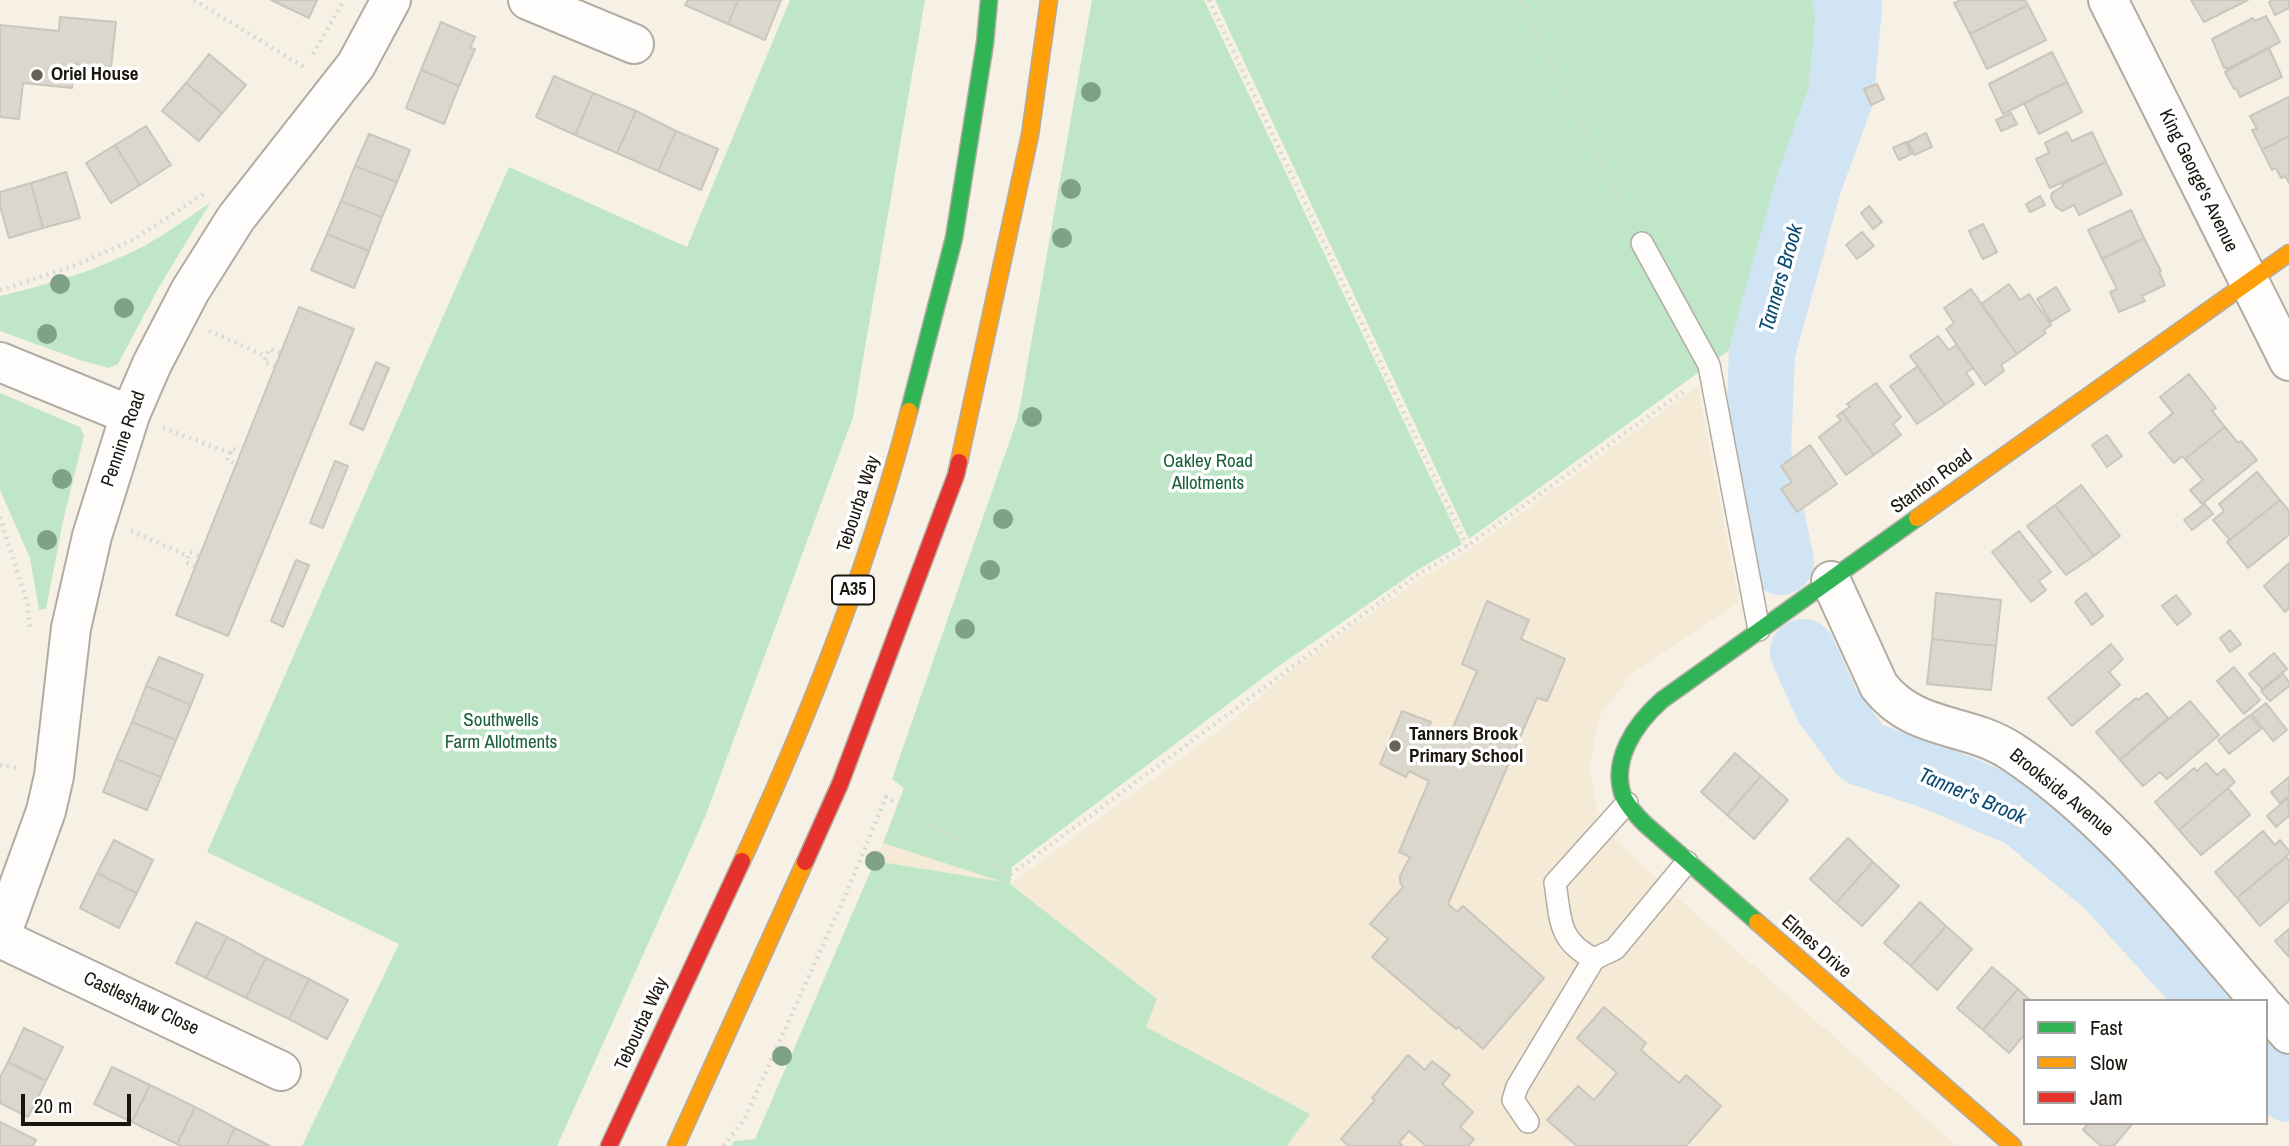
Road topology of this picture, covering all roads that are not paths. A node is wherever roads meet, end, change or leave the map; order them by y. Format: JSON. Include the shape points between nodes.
{"nodes":[{"id":1,"x":391,"y":0,"type":"edge"},
{"id":2,"x":528,"y":0,"type":"edge"},
{"id":3,"x":989,"y":0,"type":"edge"},
{"id":4,"x":1049,"y":0,"type":"edge"},
{"id":5,"x":2108,"y":0,"type":"edge"},
{"id":6,"x":634,"y":44,"type":"dead end"},
{"id":7,"x":1642,"y":243,"type":"road end"},
{"id":8,"x":2289,"y":253,"type":"edge"},
{"id":9,"x":2249,"y":282,"type":"junction"},
{"id":10,"x":2289,"y":361,"type":"edge"},
{"id":11,"x":0,"y":362,"type":"edge"},
{"id":12,"x":130,"y":415,"type":"junction"},
{"id":13,"x":1831,"y":581,"type":"junction"},
{"id":14,"x":1759,"y":631,"type":"junction"},
{"id":15,"x":1627,"y":803,"type":"junction"},
{"id":16,"x":1688,"y":862,"type":"junction"},
{"id":17,"x":0,"y":938,"type":"edge"},
{"id":18,"x":1594,"y":959,"type":"junction"},
{"id":19,"x":2258,"y":999,"type":"edge"},
{"id":20,"x":2268,"y":1010,"type":"edge"},
{"id":21,"x":2289,"y":1034,"type":"edge"},
{"id":22,"x":281,"y":1071,"type":"dead end"},
{"id":23,"x":1528,"y":1122,"type":"dead end"},
{"id":24,"x":609,"y":1146,"type":"edge"},
{"id":25,"x":676,"y":1146,"type":"edge"},
{"id":26,"x":2013,"y":1146,"type":"edge"}],
"edges":[{"from":1,"to":12,"type":"street","name":"Pennine Road","via":[[356,65],[236,218],[176,317]]},
{"from":2,"to":6,"type":"street"},
{"from":3,"to":24,"type":"main road","name":"Tebourba Way","number":"A35","via":[[954,238],[900,449],[847,609],[788,762]]},
{"from":4,"to":25,"type":"main road","via":[[1030,135],[956,475],[840,784]]},
{"from":5,"to":9,"type":"street","name":"King George's Avenue"},
{"from":7,"to":14,"type":"lane","via":[[1709,365]]},
{"from":8,"to":9,"type":"main road","name":"Stanton Road"},
{"from":9,"to":10,"type":"street","name":"King George's Avenue"},
{"from":9,"to":13,"type":"main road","name":"Stanton Road"},
{"from":11,"to":12,"type":"street"},
{"from":12,"to":17,"type":"street","name":"Pennine Road","via":[[98,517],[71,628],[52,788]]},
{"from":13,"to":14,"type":"main road","name":"Stanton Road"},
{"from":13,"to":19,"type":"street","name":"Brookside Avenue","via":[[1879,686],[1890,700],[1924,720],[1987,738],[2070,797],[2117,838]]},
{"from":14,"to":15,"type":"main road","name":"Stanton Road","via":[[1653,706],[1629,735],[1620,784]]},
{"from":15,"to":16,"type":"main road","name":"Elmes Drive"},
{"from":15,"to":18,"type":"lane","via":[[1555,883],[1563,931],[1577,950]]},
{"from":16,"to":18,"type":"lane","via":[[1615,949]]},
{"from":16,"to":26,"type":"main road","name":"Elmes Drive"},
{"from":17,"to":22,"type":"street","name":"Castleshaw Close"},
{"from":18,"to":23,"type":"lane","via":[[1517,1087],[1513,1100]]},
{"from":20,"to":21,"type":"street"}]}
